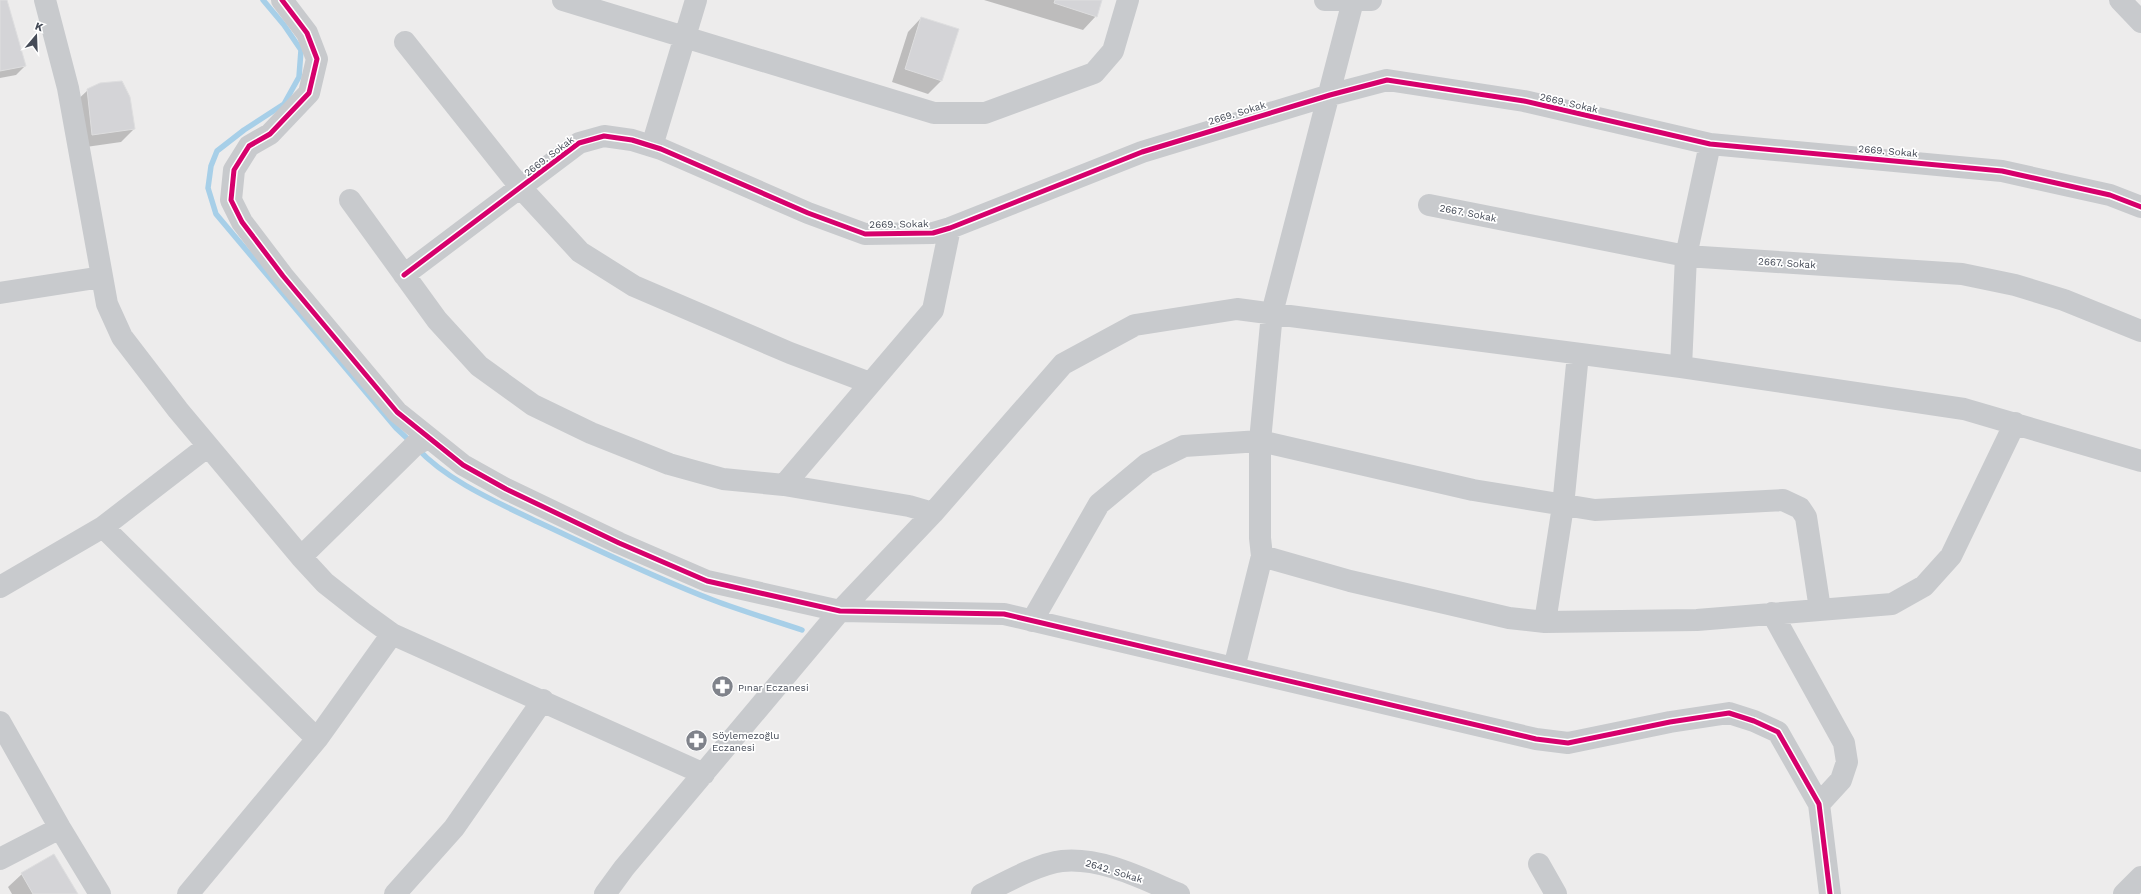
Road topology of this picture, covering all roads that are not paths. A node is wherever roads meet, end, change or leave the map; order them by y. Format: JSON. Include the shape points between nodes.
{"nodes":[{"id":1,"x":44,"y":0,"type":"edge"},
{"id":2,"x":282,"y":0,"type":"edge"},
{"id":3,"x":563,"y":0,"type":"edge"},
{"id":4,"x":696,"y":0,"type":"edge"},
{"id":5,"x":1128,"y":0,"type":"edge"},
{"id":6,"x":1325,"y":0,"type":"edge"},
{"id":7,"x":2120,"y":0,"type":"edge"},
{"id":8,"x":1362,"y":1,"type":"edge"},
{"id":9,"x":2141,"y":22,"type":"edge"},
{"id":10,"x":684,"y":38,"type":"junction"},
{"id":11,"x":405,"y":42,"type":"dead end"},
{"id":12,"x":1330,"y":94,"type":"junction"},
{"id":13,"x":1710,"y":144,"type":"junction"},
{"id":14,"x":652,"y":146,"type":"junction"},
{"id":15,"x":521,"y":188,"type":"junction"},
{"id":16,"x":350,"y":200,"type":"dead end"},
{"id":17,"x":1429,"y":205,"type":"dead end"},
{"id":18,"x":2141,"y":207,"type":"edge"},
{"id":19,"x":950,"y":228,"type":"junction"},
{"id":20,"x":1686,"y":256,"type":"junction"},
{"id":21,"x":404,"y":275,"type":"junction"},
{"id":22,"x":102,"y":277,"type":"junction"},
{"id":23,"x":0,"y":292,"type":"edge"},
{"id":24,"x":1272,"y":313,"type":"junction"},
{"id":25,"x":2141,"y":331,"type":"edge"},
{"id":26,"x":1578,"y":354,"type":"junction"},
{"id":27,"x":1680,"y":367,"type":"junction"},
{"id":28,"x":870,"y":383,"type":"junction"},
{"id":29,"x":2015,"y":422,"type":"junction"},
{"id":30,"x":428,"y":438,"type":"junction"},
{"id":31,"x":1260,"y":441,"type":"junction"},
{"id":32,"x":208,"y":446,"type":"junction"},
{"id":33,"x":2141,"y":461,"type":"edge"},
{"id":34,"x":784,"y":485,"type":"junction"},
{"id":35,"x":1563,"y":506,"type":"junction"},
{"id":36,"x":932,"y":513,"type":"junction"},
{"id":37,"x":103,"y":527,"type":"junction"},
{"id":38,"x":1262,"y":556,"type":"junction"},
{"id":39,"x":301,"y":557,"type":"junction"},
{"id":40,"x":0,"y":587,"type":"edge"},
{"id":41,"x":1820,"y":609,"type":"junction"},
{"id":42,"x":840,"y":611,"type":"junction"},
{"id":43,"x":1772,"y":613,"type":"junction"},
{"id":44,"x":1032,"y":620,"type":"junction"},
{"id":45,"x":1545,"y":622,"type":"junction"},
{"id":46,"x":392,"y":634,"type":"junction"},
{"id":47,"x":1234,"y":668,"type":"junction"},
{"id":48,"x":543,"y":700,"type":"junction"},
{"id":49,"x":0,"y":722,"type":"edge"},
{"id":50,"x":317,"y":739,"type":"junction"},
{"id":51,"x":704,"y":774,"type":"junction"},
{"id":52,"x":1820,"y":804,"type":"junction"},
{"id":53,"x":60,"y":828,"type":"junction"},
{"id":54,"x":0,"y":859,"type":"edge"},
{"id":55,"x":1539,"y":864,"type":"dead end"},
{"id":56,"x":2141,"y":877,"type":"edge"},
{"id":57,"x":100,"y":894,"type":"edge"},
{"id":58,"x":188,"y":894,"type":"edge"},
{"id":59,"x":395,"y":894,"type":"edge"},
{"id":60,"x":606,"y":894,"type":"edge"},
{"id":61,"x":982,"y":894,"type":"edge"},
{"id":62,"x":1179,"y":894,"type":"edge"},
{"id":63,"x":1556,"y":894,"type":"edge"},
{"id":64,"x":1830,"y":894,"type":"edge"},
{"id":65,"x":2124,"y":894,"type":"edge"}],
"edges":[{"from":1,"to":22,"type":"street","via":[[68,88]]},
{"from":2,"to":30,"type":"street","via":[[307,33],[317,59],[309,93],[270,134],[249,146],[234,170],[231,200],[242,222],[283,276],[397,412]]},
{"from":3,"to":10,"type":"street"},
{"from":4,"to":10,"type":"street"},
{"from":5,"to":10,"type":"street","via":[[1112,52],[1094,73],[986,113],[934,113]]},
{"from":6,"to":8,"type":"street"},
{"from":7,"to":9,"type":"street"},
{"from":8,"to":12,"type":"street"},
{"from":10,"to":14,"type":"street"},
{"from":11,"to":15,"type":"street"},
{"from":12,"to":13,"type":"street","name":"2669. Sokak","via":[[1386,80],[1524,102]]},
{"from":12,"to":19,"type":"street","name":"2669. Sokak","via":[[1142,152]]},
{"from":12,"to":24,"type":"street"},
{"from":13,"to":18,"type":"street","name":"2669. Sokak","via":[[2002,171],[2110,195]]},
{"from":13,"to":20,"type":"street"},
{"from":14,"to":15,"type":"street","name":"2669. Sokak","via":[[604,136],[579,143]]},
{"from":14,"to":19,"type":"street","name":"2669. Sokak","via":[[808,214],[865,234],[932,232]]},
{"from":15,"to":21,"type":"street","name":"2669. Sokak"},
{"from":15,"to":28,"type":"street","via":[[580,252],[634,286],[790,353]]},
{"from":16,"to":21,"type":"street"},
{"from":17,"to":20,"type":"street","name":"2667. Sokak"},
{"from":19,"to":28,"type":"street","via":[[933,310]]},
{"from":20,"to":25,"type":"street","name":"2667. Sokak","via":[[1962,274],[2015,285]]},
{"from":20,"to":27,"type":"street"},
{"from":21,"to":34,"type":"street","via":[[437,320],[479,366],[534,405],[591,433],[669,464],[723,479]]},
{"from":22,"to":23,"type":"street"},
{"from":22,"to":32,"type":"street","via":[[107,304],[122,337]]},
{"from":24,"to":26,"type":"street"},
{"from":24,"to":31,"type":"street"},
{"from":24,"to":36,"type":"street","via":[[1237,309],[1135,325],[1063,364]]},
{"from":26,"to":27,"type":"street"},
{"from":26,"to":35,"type":"street"},
{"from":27,"to":29,"type":"street","via":[[1964,409]]},
{"from":28,"to":34,"type":"street"},
{"from":29,"to":33,"type":"street"},
{"from":29,"to":41,"type":"street","via":[[1951,556],[1924,586],[1892,604]]},
{"from":30,"to":39,"type":"street","via":[[415,446]]},
{"from":30,"to":42,"type":"street","via":[[463,465],[506,489],[619,543],[707,581]]},
{"from":31,"to":35,"type":"street","via":[[1473,490]]},
{"from":31,"to":38,"type":"street"},
{"from":31,"to":44,"type":"street","via":[[1184,446],[1147,464],[1100,504]]},
{"from":32,"to":37,"type":"street"},
{"from":32,"to":39,"type":"street"},
{"from":34,"to":36,"type":"street","via":[[909,506]]},
{"from":35,"to":41,"type":"street","via":[[1595,510],[1783,500],[1800,508],[1806,517]]},
{"from":35,"to":45,"type":"street"},
{"from":36,"to":42,"type":"street"},
{"from":37,"to":40,"type":"street"},
{"from":37,"to":50,"type":"street"},
{"from":38,"to":45,"type":"street","via":[[1350,581],[1509,618]]},
{"from":38,"to":47,"type":"street"},
{"from":39,"to":46,"type":"street","via":[[325,582]]},
{"from":41,"to":43,"type":"street"},
{"from":42,"to":44,"type":"street","via":[[1004,614]]},
{"from":42,"to":51,"type":"street"},
{"from":43,"to":45,"type":"street","via":[[1697,620]]},
{"from":43,"to":52,"type":"street","via":[[1844,743],[1847,762],[1840,780]]},
{"from":44,"to":47,"type":"street"},
{"from":46,"to":48,"type":"street"},
{"from":46,"to":50,"type":"street"},
{"from":47,"to":52,"type":"street","via":[[1536,739],[1568,742],[1729,713],[1778,732]]},
{"from":48,"to":51,"type":"street"},
{"from":48,"to":59,"type":"street","via":[[454,828]]},
{"from":49,"to":53,"type":"street"},
{"from":50,"to":58,"type":"street"},
{"from":51,"to":60,"type":"street","via":[[624,868]]},
{"from":52,"to":64,"type":"street"},
{"from":53,"to":54,"type":"street"},
{"from":53,"to":57,"type":"street"},
{"from":55,"to":63,"type":"street"},
{"from":56,"to":65,"type":"street"},
{"from":61,"to":62,"type":"street","name":"2642. Sokak","via":[[1017,876],[1060,861],[1086,861],[1126,872]]}]}
